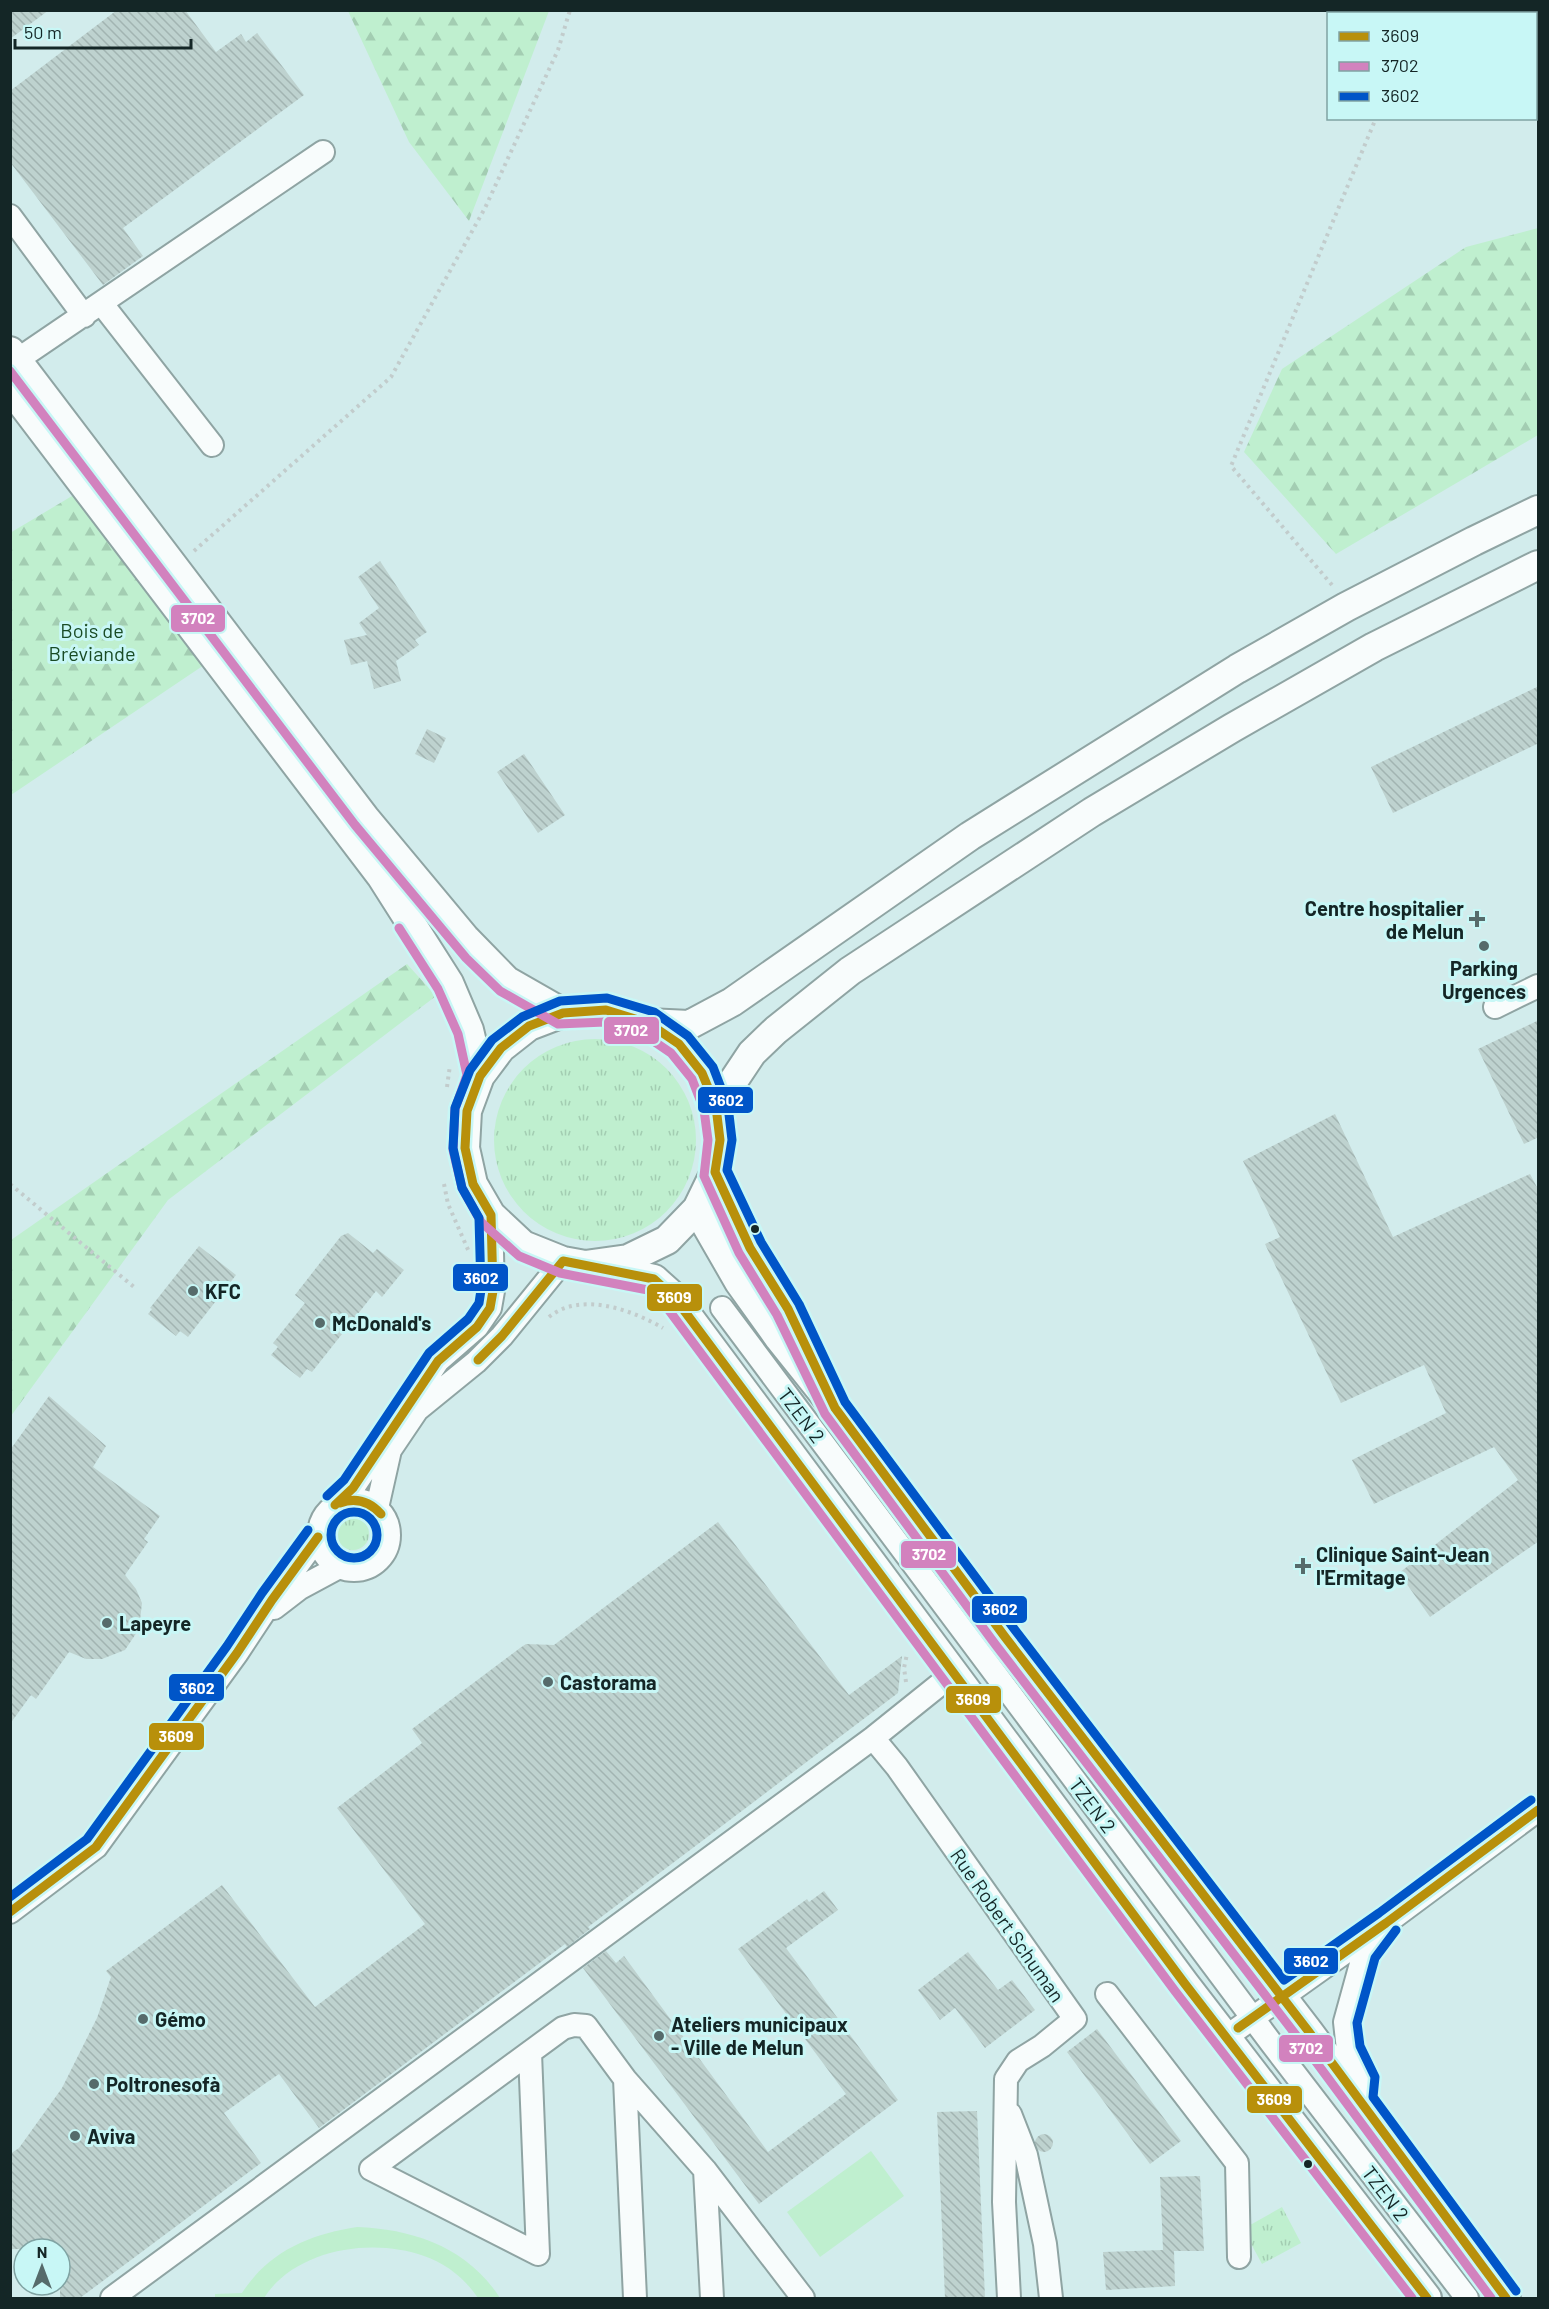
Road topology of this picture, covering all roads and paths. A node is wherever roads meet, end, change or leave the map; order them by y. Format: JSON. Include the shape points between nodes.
{"nodes":[{"id":1,"x":570,"y":10,"type":"edge"},
{"id":2,"x":1375,"y":120,"type":"edge"},
{"id":3,"x":323,"y":152,"type":"dead end"},
{"id":4,"x":10,"y":216,"type":"edge"},
{"id":5,"x":93,"y":310,"type":"junction"},
{"id":6,"x":14,"y":355,"type":"edge"},
{"id":7,"x":10,"y":388,"type":"edge"},
{"id":8,"x":212,"y":445,"type":"dead end"},
{"id":9,"x":1539,"y":510,"type":"edge"},
{"id":10,"x":1539,"y":565,"type":"edge"},
{"id":11,"x":174,"y":568,"type":"junction"},
{"id":12,"x":1346,"y":607,"type":"junction"},
{"id":13,"x":1539,"y":986,"type":"edge"},
{"id":14,"x":1495,"y":1007,"type":"dead end"},
{"id":15,"x":563,"y":1013,"type":"junction"},
{"id":16,"x":648,"y":1023,"type":"junction"},
{"id":17,"x":451,"y":1063,"type":"dead end"},
{"id":18,"x":480,"y":1076,"type":"junction"},
{"id":19,"x":446,"y":1090,"type":"dead end"},
{"id":20,"x":716,"y":1107,"type":"junction"},
{"id":21,"x":715,"y":1172,"type":"junction"},
{"id":22,"x":444,"y":1182,"type":"dead end"},
{"id":23,"x":10,"y":1184,"type":"edge"},
{"id":24,"x":697,"y":1209,"type":"junction"},
{"id":25,"x":491,"y":1215,"type":"junction"},
{"id":26,"x":574,"y":1263,"type":"junction"},
{"id":27,"x":493,"y":1286,"type":"junction"},
{"id":28,"x":134,"y":1287,"type":"dead end"},
{"id":29,"x":524,"y":1308,"type":"junction"},
{"id":30,"x":723,"y":1308,"type":"dead end"},
{"id":31,"x":668,"y":1330,"type":"dead end"},
{"id":32,"x":835,"y":1408,"type":"junction"},
{"id":33,"x":335,"y":1504,"type":"junction"},
{"id":34,"x":376,"y":1508,"type":"junction"},
{"id":35,"x":318,"y":1537,"type":"junction"},
{"id":36,"x":339,"y":1567,"type":"junction"},
{"id":37,"x":250,"y":1632,"type":"junction"},
{"id":38,"x":908,"y":1650,"type":"dead end"},
{"id":39,"x":954,"y":1673,"type":"junction"},
{"id":40,"x":916,"y":1702,"type":"junction"},
{"id":41,"x":873,"y":1738,"type":"junction"},
{"id":42,"x":1539,"y":1810,"type":"edge"},
{"id":43,"x":10,"y":1912,"type":"edge"},
{"id":44,"x":1386,"y":1923,"type":"junction"},
{"id":45,"x":1107,"y":1994,"type":"dead end"},
{"id":46,"x":1281,"y":1996,"type":"junction"},
{"id":47,"x":1226,"y":2037,"type":"junction"},
{"id":48,"x":530,"y":2053,"type":"junction"},
{"id":49,"x":625,"y":2079,"type":"junction"},
{"id":50,"x":1360,"y":2100,"type":"junction"},
{"id":51,"x":1005,"y":2103,"type":"junction"},
{"id":52,"x":705,"y":2170,"type":"junction"},
{"id":53,"x":1239,"y":2257,"type":"dead end"},
{"id":54,"x":112,"y":2298,"type":"edge"},
{"id":55,"x":635,"y":2298,"type":"edge"},
{"id":56,"x":712,"y":2298,"type":"edge"},
{"id":57,"x":802,"y":2298,"type":"edge"},
{"id":58,"x":1009,"y":2298,"type":"edge"},
{"id":59,"x":1051,"y":2298,"type":"edge"},
{"id":60,"x":1427,"y":2298,"type":"edge"},
{"id":61,"x":1467,"y":2298,"type":"edge"},
{"id":62,"x":1506,"y":2298,"type":"edge"}],
"edges":[{"from":1,"to":11,"type":"path","via":[[558,50],[485,208],[391,377]]},
{"from":2,"to":12,"type":"path","via":[[1231,466],[1328,578]]},
{"from":3,"to":5,"type":"street"},
{"from":4,"to":5,"type":"street"},
{"from":5,"to":6,"type":"street"},
{"from":5,"to":8,"type":"street"},
{"from":6,"to":11,"type":"main road"},
{"from":7,"to":18,"type":"main road","via":[[381,876],[449,983],[470,1030]]},
{"from":9,"to":12,"type":"main road"},
{"from":10,"to":20,"type":"main road","via":[[1374,647],[1232,728],[1092,812],[850,971],[752,1053]]},
{"from":11,"to":15,"type":"main road","via":[[365,818],[474,949],[507,981]]},
{"from":12,"to":16,"type":"main road","via":[[1237,669],[970,836],[732,1002],[689,1025]]},
{"from":13,"to":14,"type":"street"},
{"from":15,"to":16,"type":"main road","via":[[606,1010]]},
{"from":15,"to":18,"type":"main road","via":[[529,1026],[501,1048]]},
{"from":16,"to":20,"type":"main road","via":[[679,1044],[702,1072]]},
{"from":17,"to":19,"type":"path"},
{"from":18,"to":25,"type":"main road","via":[[467,1111],[465,1148],[473,1184]]},
{"from":20,"to":21,"type":"main road","via":[[720,1140]]},
{"from":21,"to":24,"type":"main road"},
{"from":21,"to":32,"type":"street","via":[[750,1248],[788,1309]]},
{"from":22,"to":27,"type":"path","via":[[448,1204],[466,1247],[475,1266]]},
{"from":23,"to":28,"type":"path"},
{"from":24,"to":26,"type":"main road","via":[[667,1240],[628,1259]]},
{"from":24,"to":32,"type":"main road","via":[[739,1282]]},
{"from":25,"to":26,"type":"main road","via":[[523,1245]]},
{"from":25,"to":27,"type":"street"},
{"from":26,"to":29,"type":"street"},
{"from":26,"to":39,"type":"main road","via":[[654,1279],[674,1297]]},
{"from":27,"to":33,"type":"street","via":[[490,1308],[477,1328],[438,1361],[353,1488]]},
{"from":29,"to":31,"type":"path","via":[[545,1320],[558,1310],[584,1304],[610,1307],[644,1317]]},
{"from":29,"to":34,"type":"street","via":[[476,1362],[417,1410],[390,1450]]},
{"from":30,"to":61,"type":"street","name":"TZEN 2","via":[[1272,2044]]},
{"from":32,"to":46,"type":"main road"},
{"from":33,"to":34,"type":"street","via":[[356,1500]]},
{"from":33,"to":35,"type":"street","via":[[322,1518]]},
{"from":34,"to":36,"type":"street","via":[[388,1527],[386,1550],[379,1560],[358,1570]]},
{"from":35,"to":36,"type":"street","via":[[327,1558]]},
{"from":35,"to":37,"type":"street"},
{"from":36,"to":37,"type":"street","via":[[289,1596]]},
{"from":37,"to":43,"type":"street","via":[[96,1847]]},
{"from":38,"to":40,"type":"path","via":[[904,1668],[906,1687]]},
{"from":39,"to":40,"type":"street"},
{"from":39,"to":47,"type":"main road"},
{"from":40,"to":41,"type":"street"},
{"from":41,"to":51,"type":"street","name":"Rue Robert Schuman","via":[[1075,2019],[1018,2061],[1006,2079]]},
{"from":41,"to":54,"type":"street"},
{"from":42,"to":44,"type":"street"},
{"from":44,"to":46,"type":"street"},
{"from":44,"to":50,"type":"street","via":[[1364,1953],[1345,2022],[1348,2050],[1363,2079]]},
{"from":45,"to":53,"type":"street","via":[[1237,2163]]},
{"from":46,"to":47,"type":"street"},
{"from":46,"to":50,"type":"main road"},
{"from":47,"to":60,"type":"main road"},
{"from":48,"to":48,"type":"street","via":[[371,2169],[538,2254],[533,2136]]},
{"from":48,"to":49,"type":"street","via":[[563,2028],[586,2026]]},
{"from":49,"to":52,"type":"street"},
{"from":49,"to":55,"type":"street"},
{"from":50,"to":62,"type":"main road"},
{"from":51,"to":58,"type":"street","name":"Rue Robert Schuman","via":[[1004,2202]]},
{"from":51,"to":59,"type":"street","via":[[1026,2155],[1045,2244]]},
{"from":52,"to":56,"type":"street"},
{"from":52,"to":57,"type":"street"}]}
